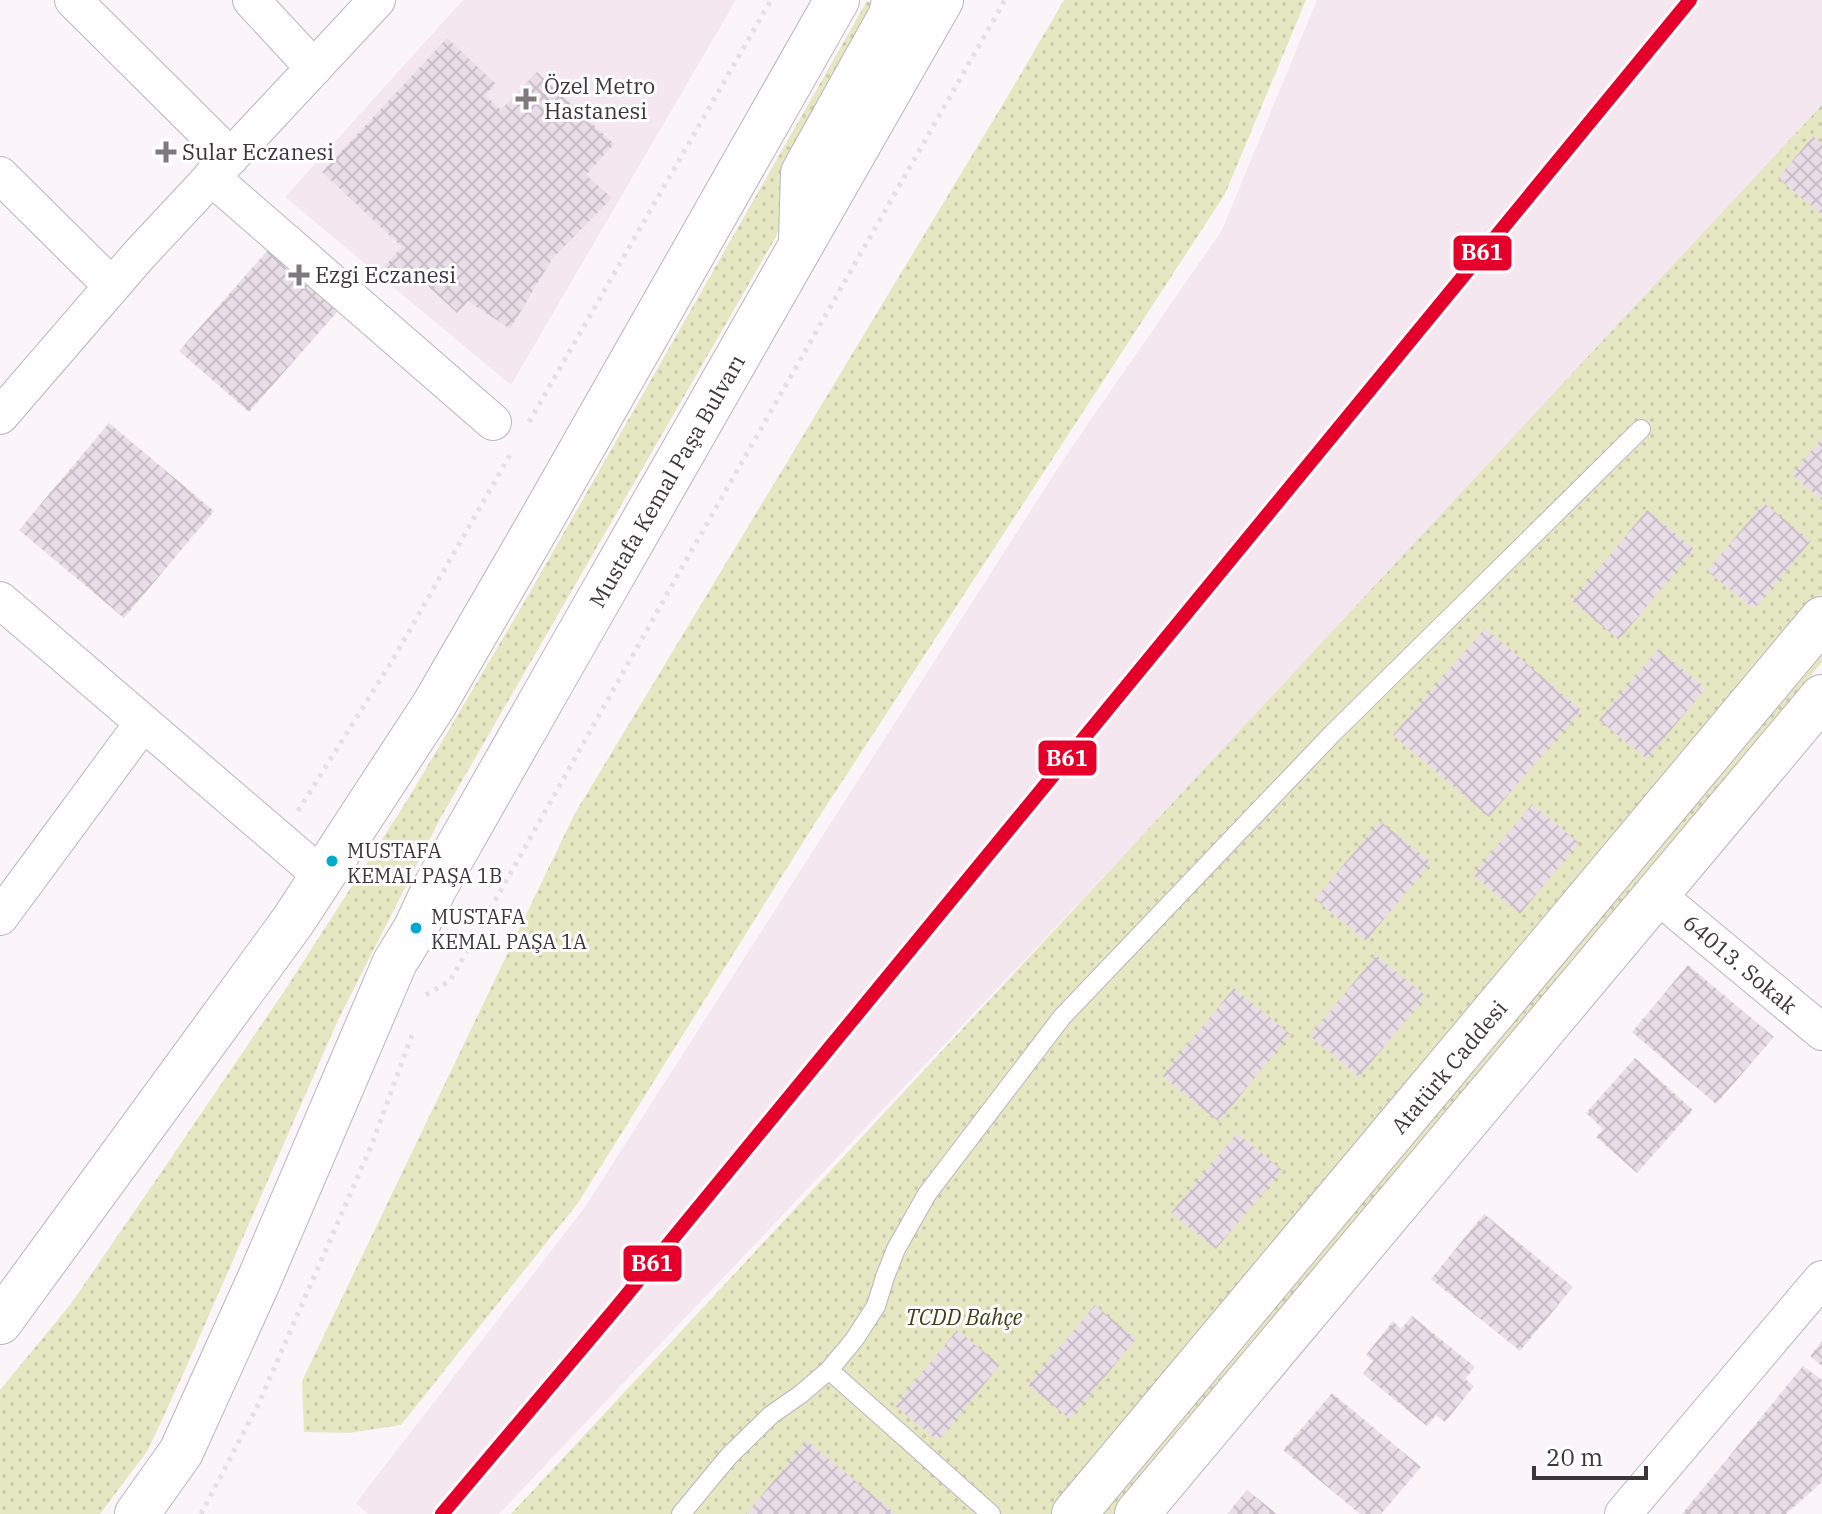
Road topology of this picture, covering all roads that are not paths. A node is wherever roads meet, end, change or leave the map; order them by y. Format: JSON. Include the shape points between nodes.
{"nodes":[{"id":1,"x":73,"y":0,"type":"edge"},
{"id":2,"x":251,"y":0,"type":"edge"},
{"id":3,"x":377,"y":0,"type":"edge"},
{"id":4,"x":894,"y":0,"type":"edge"},
{"id":5,"x":941,"y":0,"type":"edge"},
{"id":6,"x":834,"y":2,"type":"edge"},
{"id":7,"x":314,"y":68,"type":"junction"},
{"id":8,"x":221,"y":167,"type":"junction"},
{"id":9,"x":0,"y":175,"type":"edge"},
{"id":10,"x":801,"y":246,"type":"junction"},
{"id":11,"x":112,"y":286,"type":"junction"},
{"id":12,"x":0,"y":416,"type":"edge"},
{"id":13,"x":493,"y":422,"type":"dead end"},
{"id":14,"x":1641,"y":429,"type":"dead end"},
{"id":15,"x":0,"y":600,"type":"edge"},
{"id":16,"x":1822,"y":619,"type":"edge"},
{"id":17,"x":1822,"y":697,"type":"edge"},
{"id":18,"x":143,"y":723,"type":"junction"},
{"id":19,"x":313,"y":890,"type":"junction"},
{"id":20,"x":1657,"y":895,"type":"junction"},
{"id":21,"x":0,"y":917,"type":"edge"},
{"id":22,"x":1822,"y":1032,"type":"edge"},
{"id":23,"x":1822,"y":1279,"type":"edge"},
{"id":24,"x":0,"y":1322,"type":"edge"},
{"id":25,"x":829,"y":1370,"type":"junction"},
{"id":26,"x":170,"y":1467,"type":"junction"},
{"id":27,"x":137,"y":1514,"type":"edge"},
{"id":28,"x":159,"y":1514,"type":"edge"},
{"id":29,"x":681,"y":1514,"type":"edge"},
{"id":30,"x":991,"y":1514,"type":"edge"},
{"id":31,"x":1074,"y":1514,"type":"edge"},
{"id":32,"x":1137,"y":1514,"type":"edge"},
{"id":33,"x":1623,"y":1514,"type":"edge"}],
"edges":[{"from":1,"to":8,"type":"street"},
{"from":2,"to":7,"type":"street"},
{"from":3,"to":7,"type":"street"},
{"from":4,"to":10,"type":"main road","via":[[891,15],[803,173]]},
{"from":5,"to":10,"type":"main road","name":"Mustafa Kemal Paşa Bulvarı"},
{"from":6,"to":19,"type":"main road","via":[[449,679]]},
{"from":7,"to":8,"type":"street"},
{"from":8,"to":11,"type":"street"},
{"from":8,"to":13,"type":"street"},
{"from":9,"to":11,"type":"street"},
{"from":10,"to":26,"type":"main road","name":"Mustafa Kemal Paşa Bulvarı","via":[[395,962],[259,1280]]},
{"from":11,"to":12,"type":"street"},
{"from":14,"to":25,"type":"lane","via":[[1332,734],[1062,1017],[927,1194],[896,1249],[876,1306]]},
{"from":15,"to":18,"type":"street"},
{"from":16,"to":31,"type":"main road","name":"Atatürk Caddesi"},
{"from":17,"to":20,"type":"main road"},
{"from":18,"to":19,"type":"street"},
{"from":18,"to":21,"type":"street"},
{"from":19,"to":24,"type":"main road"},
{"from":20,"to":22,"type":"street","name":"64013. Sokak"},
{"from":20,"to":32,"type":"main road"},
{"from":23,"to":33,"type":"street"},
{"from":25,"to":29,"type":"lane","via":[[771,1415]]},
{"from":25,"to":30,"type":"lane"},
{"from":26,"to":27,"type":"main road"},
{"from":26,"to":28,"type":"main road"}]}
